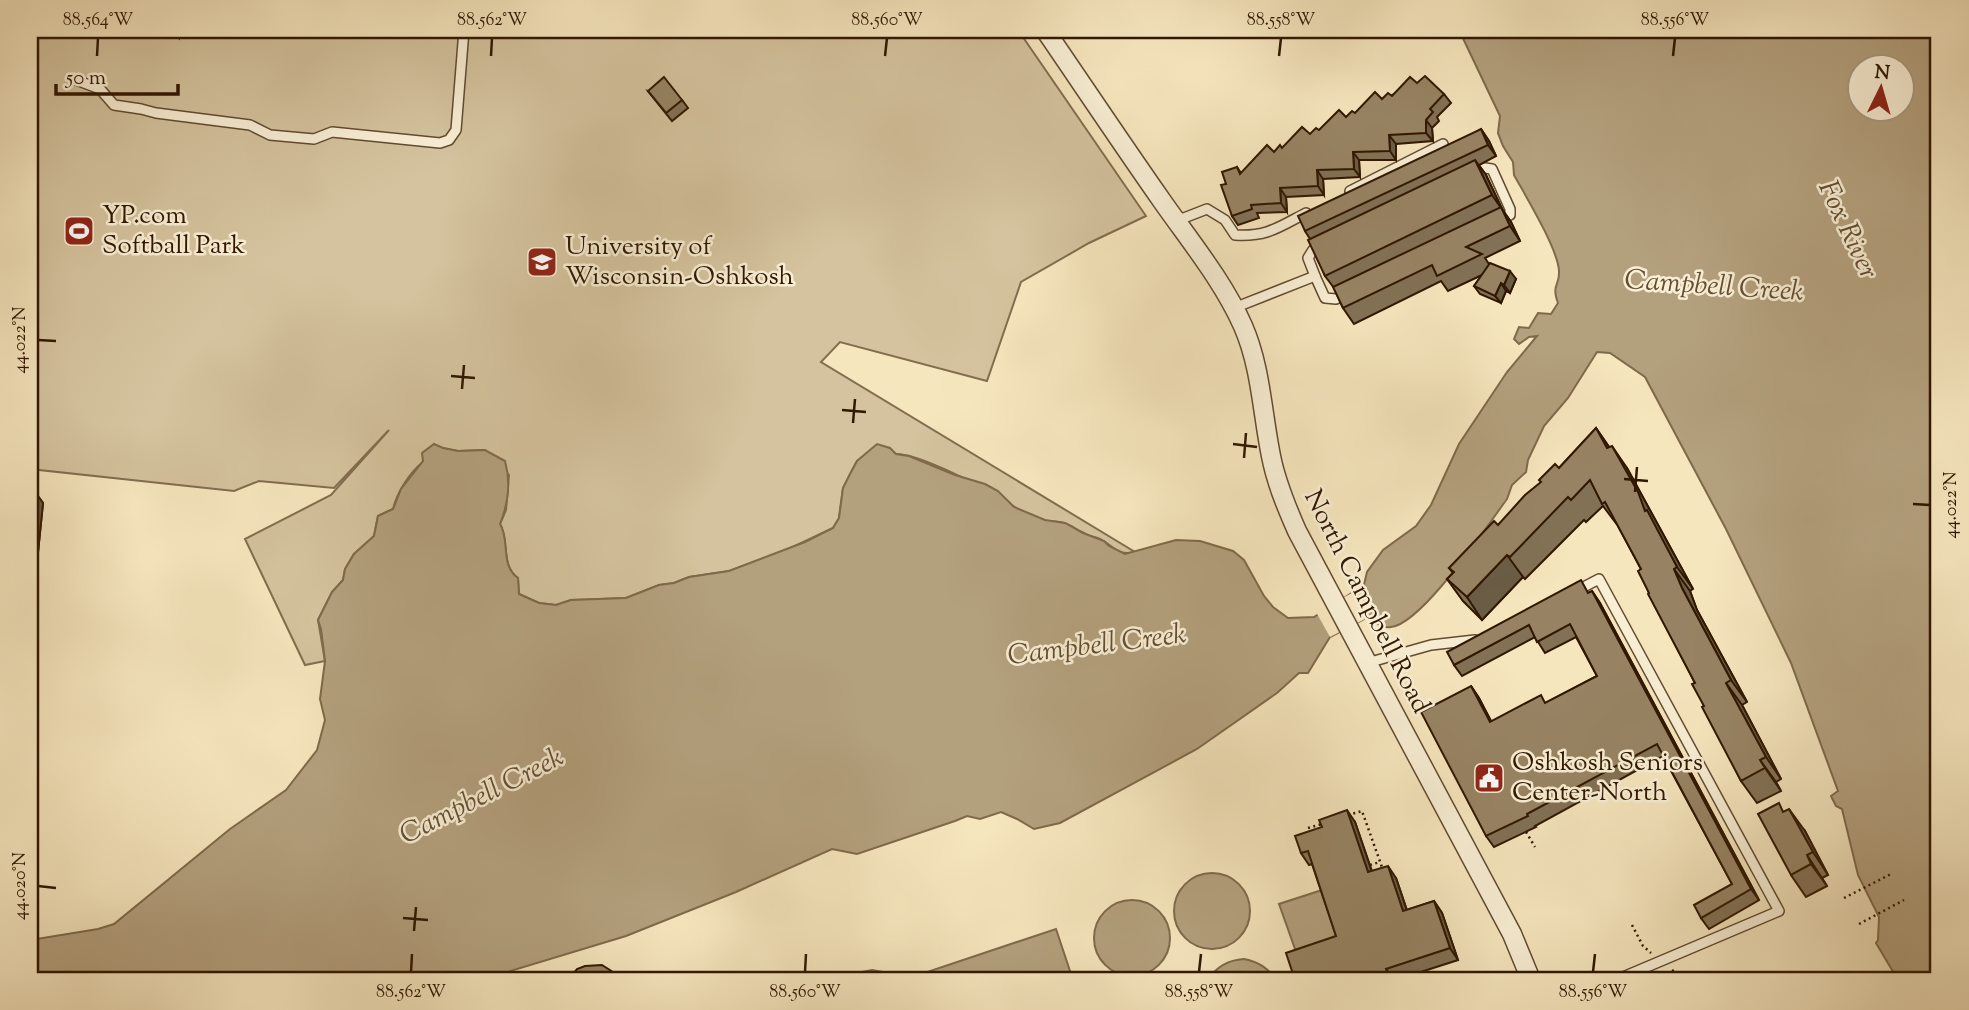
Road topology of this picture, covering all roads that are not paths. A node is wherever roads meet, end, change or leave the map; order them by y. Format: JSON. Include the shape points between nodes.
{"nodes":[{"id":1,"x":464,"y":30,"type":"edge"},
{"id":2,"x":1045,"y":30,"type":"edge"},
{"id":3,"x":76,"y":80,"type":"dead end"},
{"id":4,"x":1443,"y":144,"type":"edge"},
{"id":5,"x":1461,"y":180,"type":"edge"},
{"id":6,"x":1335,"y":198,"type":"edge"},
{"id":7,"x":1311,"y":211,"type":"edge"},
{"id":8,"x":1176,"y":221,"type":"junction"},
{"id":9,"x":1485,"y":227,"type":"edge"},
{"id":10,"x":1338,"y":238,"type":"edge"},
{"id":11,"x":1315,"y":276,"type":"junction"},
{"id":12,"x":1360,"y":287,"type":"edge"},
{"id":13,"x":1234,"y":308,"type":"junction"},
{"id":14,"x":1564,"y":597,"type":"edge"},
{"id":15,"x":1485,"y":638,"type":"edge"},
{"id":16,"x":1367,"y":663,"type":"junction"},
{"id":17,"x":1531,"y":980,"type":"edge"},
{"id":18,"x":1616,"y":980,"type":"edge"}],
"edges":[{"from":1,"to":3,"type":"lane","via":[[456,130],[449,140],[439,143],[332,132],[314,139],[270,135],[250,125],[114,105],[100,89]]},
{"from":2,"to":8,"type":"street","name":"North Campbell Road"},
{"from":4,"to":6,"type":"lane"},
{"from":5,"to":9,"type":"lane","via":[[1492,169],[1510,215]]},
{"from":7,"to":8,"type":"lane","via":[[1263,234],[1247,236],[1236,235],[1225,220],[1207,209]]},
{"from":8,"to":13,"type":"street","name":"North Campbell Road"},
{"from":10,"to":11,"type":"lane","via":[[1313,250],[1308,258]]},
{"from":11,"to":12,"type":"lane","via":[[1325,298],[1336,299]]},
{"from":11,"to":13,"type":"lane"},
{"from":13,"to":16,"type":"street","name":"North Campbell Road","via":[[1256,364],[1281,493]]},
{"from":14,"to":18,"type":"lane","via":[[1599,579],[1779,911]]},
{"from":15,"to":16,"type":"lane","via":[[1431,645]]},
{"from":16,"to":17,"type":"street","name":"North Campbell Road","via":[[1512,934]]}]}
